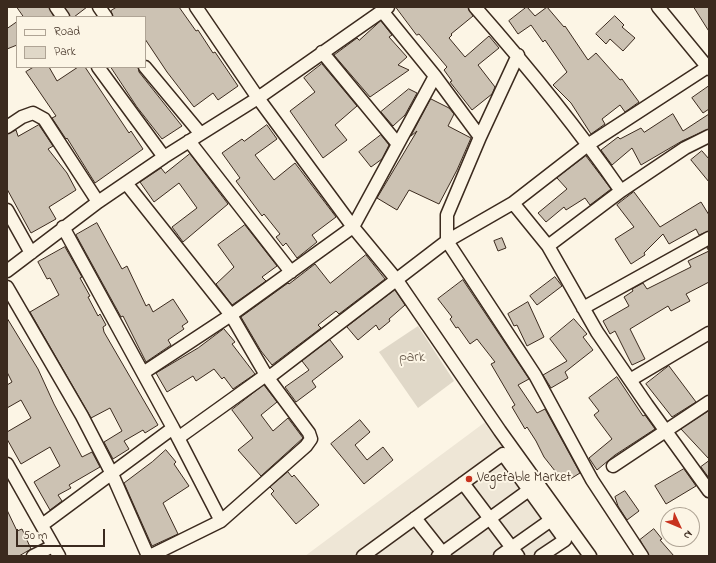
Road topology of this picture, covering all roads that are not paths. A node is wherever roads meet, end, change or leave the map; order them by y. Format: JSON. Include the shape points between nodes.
{"nodes":[{"id":1,"x":56,"y":7,"type":"edge"},
{"id":2,"x":98,"y":7,"type":"edge"},
{"id":3,"x":196,"y":7,"type":"edge"},
{"id":4,"x":475,"y":7,"type":"edge"},
{"id":5,"x":658,"y":7,"type":"edge"},
{"id":6,"x":385,"y":9,"type":"edge"},
{"id":7,"x":62,"y":16,"type":"edge"},
{"id":8,"x":105,"y":16,"type":"edge"},
{"id":9,"x":322,"y":52,"type":"junction"},
{"id":10,"x":518,"y":55,"type":"junction"},
{"id":11,"x":99,"y":68,"type":"edge"},
{"id":12,"x":146,"y":68,"type":"edge"},
{"id":13,"x":708,"y":68,"type":"edge"},
{"id":14,"x":434,"y":76,"type":"junction"},
{"id":15,"x":258,"y":98,"type":"junction"},
{"id":16,"x":7,"y":127,"type":"edge"},
{"id":17,"x":200,"y":133,"type":"junction"},
{"id":18,"x":709,"y":136,"type":"edge"},
{"id":19,"x":480,"y":137,"type":"junction"},
{"id":20,"x":189,"y":141,"type":"junction"},
{"id":21,"x":397,"y":143,"type":"junction"},
{"id":22,"x":589,"y":144,"type":"junction"},
{"id":23,"x":164,"y":157,"type":"junction"},
{"id":24,"x":126,"y":183,"type":"junction"},
{"id":25,"x":621,"y":191,"type":"junction"},
{"id":26,"x":98,"y":202,"type":"junction"},
{"id":27,"x":513,"y":203,"type":"junction"},
{"id":28,"x":7,"y":210,"type":"edge"},
{"id":29,"x":63,"y":227,"type":"junction"},
{"id":30,"x":353,"y":227,"type":"junction"},
{"id":31,"x":709,"y":238,"type":"edge"},
{"id":32,"x":447,"y":241,"type":"junction"},
{"id":33,"x":548,"y":246,"type":"junction"},
{"id":34,"x":31,"y":253,"type":"junction"},
{"id":35,"x":7,"y":271,"type":"edge"},
{"id":36,"x":291,"y":272,"type":"junction"},
{"id":37,"x":396,"y":279,"type":"junction"},
{"id":38,"x":7,"y":287,"type":"edge"},
{"id":39,"x":583,"y":308,"type":"junction"},
{"id":40,"x":231,"y":315,"type":"junction"},
{"id":41,"x":709,"y":333,"type":"edge"},
{"id":42,"x":143,"y":373,"type":"junction"},
{"id":43,"x":267,"y":377,"type":"junction"},
{"id":44,"x":630,"y":380,"type":"junction"},
{"id":45,"x":709,"y":402,"type":"edge"},
{"id":46,"x":666,"y":432,"type":"junction"},
{"id":47,"x":175,"y":433,"type":"junction"},
{"id":48,"x":7,"y":464,"type":"edge"},
{"id":49,"x":613,"y":466,"type":"dead end"},
{"id":50,"x":112,"y":474,"type":"junction"},
{"id":51,"x":463,"y":483,"type":"junction"},
{"id":52,"x":529,"y":490,"type":"junction"},
{"id":53,"x":709,"y":491,"type":"edge"},
{"id":54,"x":415,"y":518,"type":"junction"},
{"id":55,"x":490,"y":519,"type":"junction"},
{"id":56,"x":551,"y":520,"type":"junction"},
{"id":57,"x":221,"y":521,"type":"junction"},
{"id":58,"x":42,"y":525,"type":"junction"},
{"id":59,"x":56,"y":551,"type":"edge"},
{"id":60,"x":515,"y":552,"type":"edge"},
{"id":61,"x":442,"y":555,"type":"edge"},
{"id":62,"x":33,"y":556,"type":"edge"},
{"id":63,"x":149,"y":556,"type":"edge"},
{"id":64,"x":363,"y":556,"type":"edge"},
{"id":65,"x":500,"y":556,"type":"edge"},
{"id":66,"x":541,"y":556,"type":"edge"},
{"id":67,"x":590,"y":556,"type":"edge"},
{"id":68,"x":642,"y":556,"type":"edge"}],
"edges":[{"from":1,"to":7,"type":"street"},
{"from":2,"to":8,"type":"street"},
{"from":3,"to":15,"type":"street"},
{"from":4,"to":10,"type":"street"},
{"from":5,"to":13,"type":"street"},
{"from":6,"to":9,"type":"street"},
{"from":6,"to":14,"type":"street"},
{"from":9,"to":15,"type":"street"},
{"from":9,"to":21,"type":"street"},
{"from":10,"to":19,"type":"street"},
{"from":10,"to":22,"type":"street"},
{"from":11,"to":23,"type":"street"},
{"from":12,"to":17,"type":"street"},
{"from":13,"to":22,"type":"street"},
{"from":14,"to":19,"type":"street"},
{"from":14,"to":21,"type":"street"},
{"from":15,"to":17,"type":"street"},
{"from":15,"to":30,"type":"street"},
{"from":16,"to":26,"type":"street","via":[[33,113],[44,119]]},
{"from":17,"to":20,"type":"street"},
{"from":18,"to":25,"type":"street","via":[[685,148]]},
{"from":19,"to":32,"type":"street","via":[[447,215]]},
{"from":20,"to":23,"type":"street"},
{"from":20,"to":36,"type":"street"},
{"from":21,"to":30,"type":"street"},
{"from":22,"to":25,"type":"street"},
{"from":22,"to":27,"type":"street"},
{"from":23,"to":24,"type":"street"},
{"from":24,"to":26,"type":"street"},
{"from":24,"to":40,"type":"street"},
{"from":25,"to":33,"type":"street"},
{"from":26,"to":29,"type":"street"},
{"from":27,"to":32,"type":"street"},
{"from":27,"to":33,"type":"street"},
{"from":28,"to":34,"type":"street"},
{"from":29,"to":34,"type":"street"},
{"from":29,"to":42,"type":"street"},
{"from":30,"to":36,"type":"street"},
{"from":30,"to":37,"type":"street"},
{"from":31,"to":39,"type":"street"},
{"from":32,"to":37,"type":"street"},
{"from":32,"to":68,"type":"street","via":[[532,370],[592,480]]},
{"from":33,"to":39,"type":"street"},
{"from":34,"to":35,"type":"street"},
{"from":36,"to":40,"type":"street"},
{"from":37,"to":43,"type":"street"},
{"from":37,"to":67,"type":"street","via":[[500,431]]},
{"from":38,"to":50,"type":"street","via":[[82,416]]},
{"from":39,"to":44,"type":"street"},
{"from":40,"to":42,"type":"street"},
{"from":40,"to":43,"type":"street"},
{"from":41,"to":44,"type":"street"},
{"from":42,"to":47,"type":"street"},
{"from":43,"to":47,"type":"street"},
{"from":43,"to":57,"type":"street","via":[[309,432],[311,439]]},
{"from":44,"to":46,"type":"street"},
{"from":45,"to":46,"type":"street"},
{"from":46,"to":49,"type":"street"},
{"from":46,"to":53,"type":"street"},
{"from":47,"to":50,"type":"street"},
{"from":47,"to":57,"type":"street"},
{"from":48,"to":58,"type":"street"},
{"from":50,"to":58,"type":"street"},
{"from":50,"to":63,"type":"street"},
{"from":51,"to":52,"type":"street","via":[[503,454]]},
{"from":51,"to":54,"type":"street"},
{"from":51,"to":55,"type":"street"},
{"from":52,"to":55,"type":"street"},
{"from":52,"to":56,"type":"street"},
{"from":54,"to":61,"type":"street"},
{"from":54,"to":64,"type":"street"},
{"from":55,"to":60,"type":"street"},
{"from":55,"to":61,"type":"street"},
{"from":56,"to":60,"type":"street"},
{"from":56,"to":66,"type":"street","via":[[565,540]]},
{"from":57,"to":63,"type":"street"},
{"from":58,"to":59,"type":"street"},
{"from":59,"to":62,"type":"street"},
{"from":60,"to":65,"type":"street"}]}
